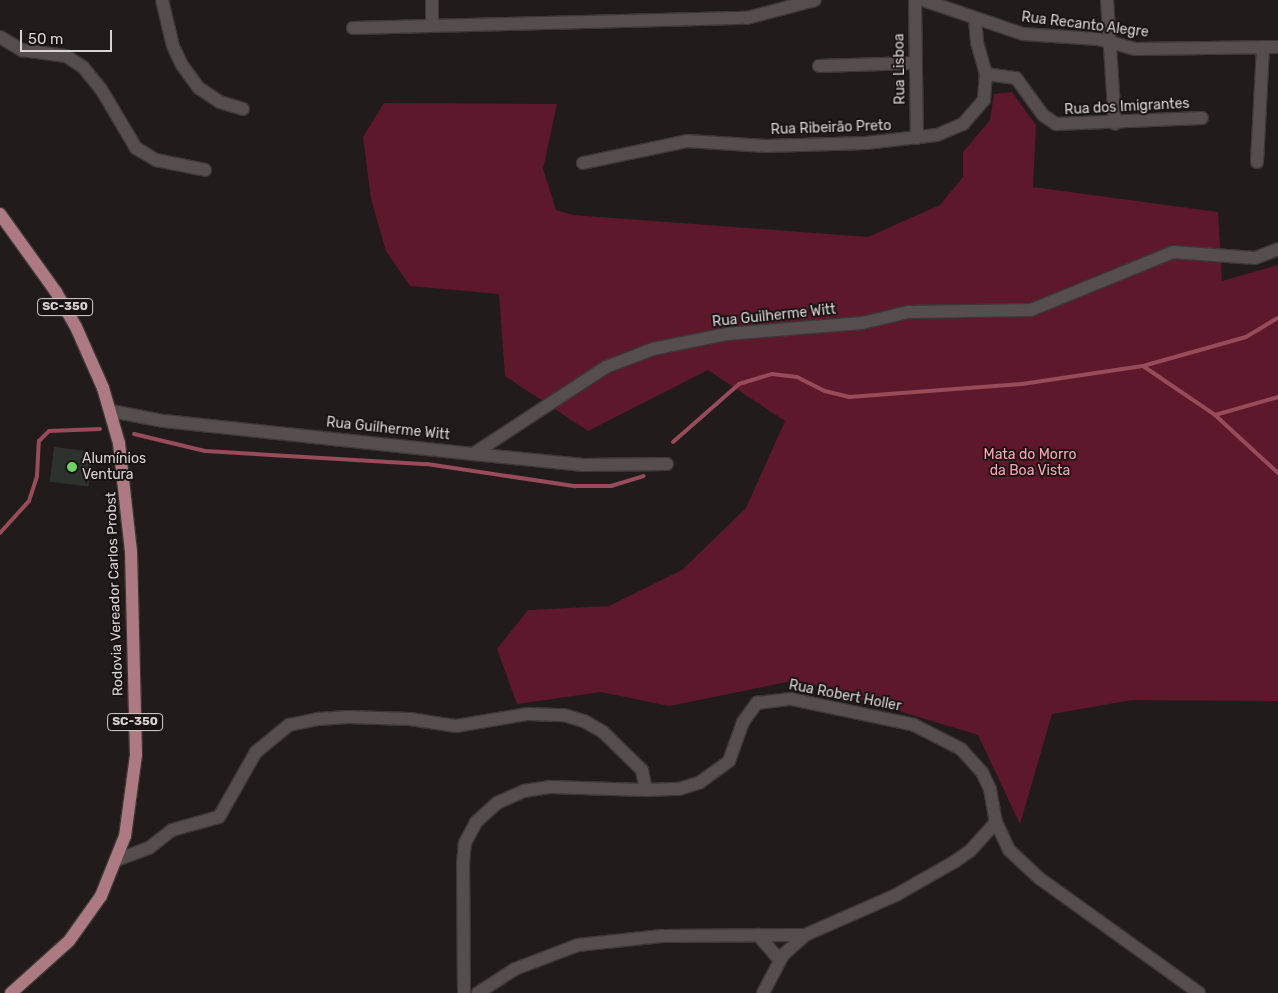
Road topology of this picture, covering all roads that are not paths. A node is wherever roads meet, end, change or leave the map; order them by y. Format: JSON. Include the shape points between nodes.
{"nodes":[{"id":1,"x":162,"y":0,"type":"edge"},
{"id":2,"x":432,"y":0,"type":"edge"},
{"id":3,"x":815,"y":0,"type":"edge"},
{"id":4,"x":914,"y":0,"type":"edge"},
{"id":5,"x":923,"y":0,"type":"edge"},
{"id":6,"x":1107,"y":0,"type":"edge"},
{"id":7,"x":975,"y":18,"type":"junction"},
{"id":8,"x":432,"y":24,"type":"junction"},
{"id":9,"x":353,"y":28,"type":"dead end"},
{"id":10,"x":0,"y":37,"type":"edge"},
{"id":11,"x":1109,"y":42,"type":"junction"},
{"id":12,"x":1263,"y":47,"type":"junction"},
{"id":13,"x":1278,"y":47,"type":"edge"},
{"id":14,"x":914,"y":63,"type":"junction"},
{"id":15,"x":819,"y":66,"type":"dead end"},
{"id":16,"x":986,"y":74,"type":"junction"},
{"id":17,"x":243,"y":108,"type":"dead end"},
{"id":18,"x":1202,"y":118,"type":"dead end"},
{"id":19,"x":1115,"y":124,"type":"junction"},
{"id":20,"x":917,"y":138,"type":"junction"},
{"id":21,"x":1257,"y":162,"type":"dead end"},
{"id":22,"x":583,"y":163,"type":"dead end"},
{"id":23,"x":205,"y":170,"type":"dead end"},
{"id":24,"x":0,"y":214,"type":"edge"},
{"id":25,"x":1278,"y":249,"type":"edge"},
{"id":26,"x":111,"y":411,"type":"junction"},
{"id":27,"x":473,"y":454,"type":"junction"},
{"id":28,"x":667,"y":464,"type":"dead end"},
{"id":29,"x":646,"y":790,"type":"junction"},
{"id":30,"x":996,"y":822,"type":"junction"},
{"id":31,"x":117,"y":860,"type":"junction"},
{"id":32,"x":758,"y":935,"type":"junction"},
{"id":33,"x":805,"y":935,"type":"junction"},
{"id":34,"x":780,"y":960,"type":"junction"},
{"id":35,"x":11,"y":993,"type":"edge"},
{"id":36,"x":464,"y":993,"type":"edge"},
{"id":37,"x":478,"y":993,"type":"edge"},
{"id":38,"x":763,"y":993,"type":"edge"},
{"id":39,"x":1199,"y":993,"type":"edge"}],
"edges":[{"from":1,"to":17,"type":"street","via":[[173,46],[199,88],[220,102]]},
{"from":2,"to":8,"type":"street"},
{"from":3,"to":8,"type":"street","via":[[747,18]]},
{"from":4,"to":14,"type":"street","name":"Rua Lisboa"},
{"from":5,"to":7,"type":"street","name":"Rua Recanto Alegre"},
{"from":6,"to":11,"type":"street"},
{"from":7,"to":11,"type":"street","name":"Rua Recanto Alegre","via":[[1023,34]]},
{"from":7,"to":16,"type":"street","name":"Rua Ribeirão Preto","via":[[976,42]]},
{"from":8,"to":9,"type":"street"},
{"from":10,"to":23,"type":"street","via":[[22,50],[66,56],[83,66],[101,89],[136,148],[156,160]]},
{"from":11,"to":12,"type":"street","name":"Rua Recanto Alegre","via":[[1135,49]]},
{"from":11,"to":19,"type":"street"},
{"from":12,"to":13,"type":"street","name":"Rua Recanto Alegre"},
{"from":12,"to":21,"type":"street"},
{"from":14,"to":15,"type":"street"},
{"from":14,"to":20,"type":"street","name":"Rua Lisboa"},
{"from":16,"to":19,"type":"street","name":"Rua dos Imigrantes","via":[[1016,78],[1043,115],[1056,124]]},
{"from":16,"to":20,"type":"street","name":"Rua Ribeirão Preto","via":[[987,90],[974,115],[937,135]]},
{"from":18,"to":19,"type":"street","name":"Rua dos Imigrantes"},
{"from":20,"to":22,"type":"street","name":"Rua Ribeirão Preto","via":[[766,146],[687,142]]},
{"from":24,"to":26,"type":"main road","name":"Rodovia Vereador Carlos Probst","number":"SC-350","via":[[56,292],[76,327]]},
{"from":25,"to":27,"type":"street","name":"Rua Guilherme Witt","via":[[1255,258],[1173,252],[1031,310],[908,312],[862,323],[727,334],[653,350],[606,367]]},
{"from":26,"to":27,"type":"street","name":"Rua Guilherme Witt","via":[[172,422]]},
{"from":26,"to":31,"type":"main road","name":"Rodovia Vereador Carlos Probst","number":"SC-350","via":[[129,514],[136,756],[131,809]]},
{"from":27,"to":28,"type":"street","via":[[583,465]]},
{"from":29,"to":30,"type":"street","name":"Rua Robert Holler","via":[[679,790],[713,775],[729,761],[743,722],[758,703],[792,699],[914,726],[949,741],[972,758],[982,772],[990,789]]},
{"from":29,"to":31,"type":"street","via":[[642,770],[603,732],[564,715],[528,714],[456,726],[410,719],[318,719],[289,726],[256,752],[219,817],[172,830],[149,848]]},
{"from":29,"to":36,"type":"street","name":"Rua Robert Holler","via":[[549,787],[524,791],[497,803],[476,822],[465,843],[463,864]]},
{"from":30,"to":33,"type":"street","via":[[970,851],[954,862],[896,895]]},
{"from":30,"to":39,"type":"street","name":"Rua Robert Holler","via":[[1010,850],[1039,878]]},
{"from":31,"to":35,"type":"main road","name":"Rodovia Vereador Carlos Probst","number":"SC-350","via":[[101,896],[69,941]]},
{"from":32,"to":33,"type":"street"},
{"from":32,"to":34,"type":"street"},
{"from":32,"to":37,"type":"street","via":[[662,936],[578,945],[515,969]]},
{"from":33,"to":34,"type":"street"},
{"from":34,"to":38,"type":"street"}]}
